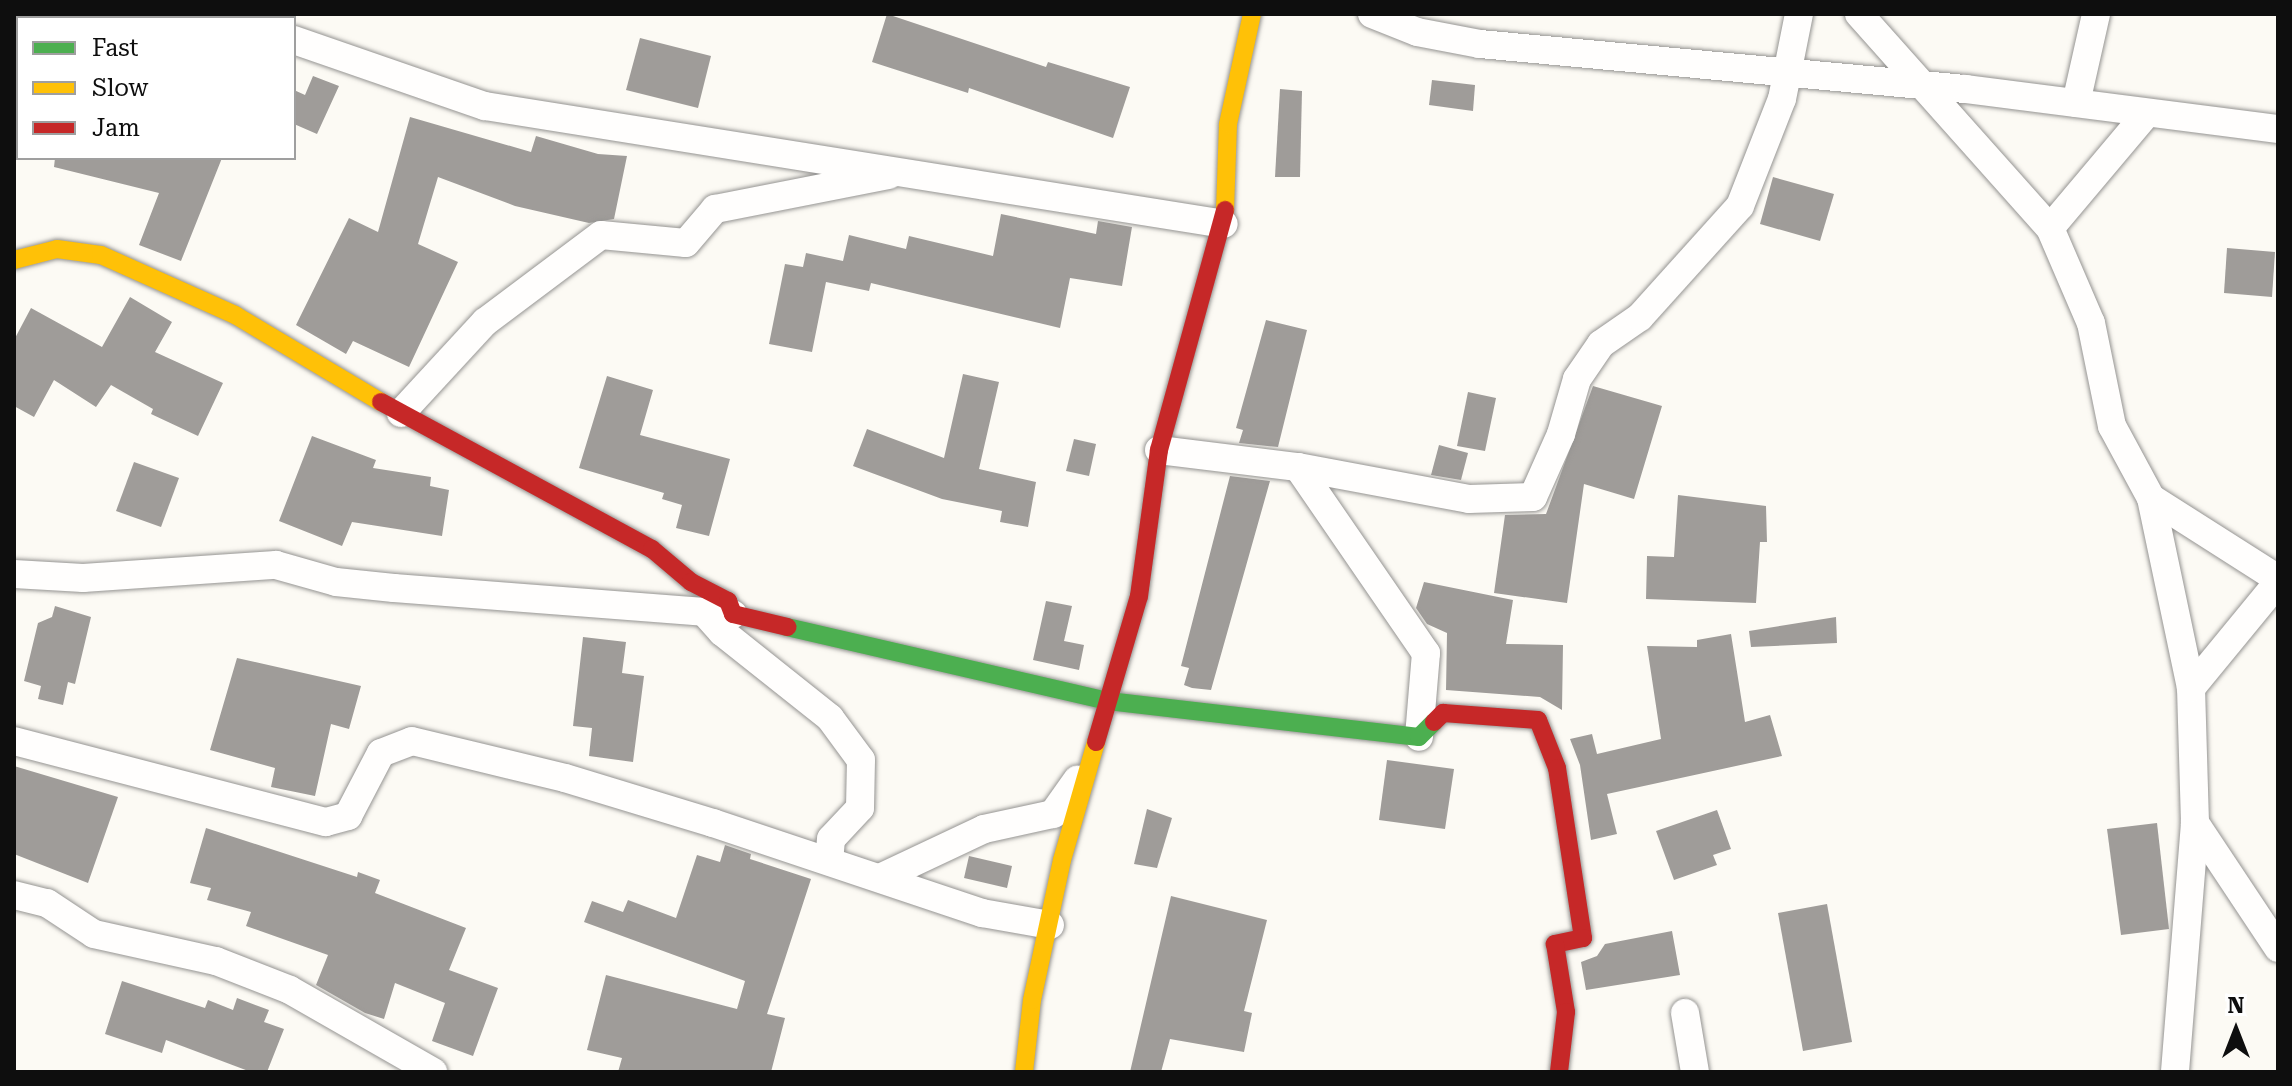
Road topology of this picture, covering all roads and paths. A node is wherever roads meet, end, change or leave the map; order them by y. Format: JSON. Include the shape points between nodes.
{"nodes":[{"id":1,"x":1252,"y":14,"type":"edge"},
{"id":2,"x":1372,"y":14,"type":"edge"},
{"id":3,"x":1799,"y":14,"type":"edge"},
{"id":4,"x":1859,"y":14,"type":"edge"},
{"id":5,"x":2096,"y":14,"type":"edge"},
{"id":6,"x":296,"y":41,"type":"edge"},
{"id":7,"x":1787,"y":70,"type":"junction"},
{"id":8,"x":1922,"y":84,"type":"junction"},
{"id":9,"x":2076,"y":103,"type":"junction"},
{"id":10,"x":2147,"y":113,"type":"junction"},
{"id":11,"x":2278,"y":129,"type":"edge"},
{"id":12,"x":910,"y":172,"type":"junction"},
{"id":13,"x":1224,"y":224,"type":"junction"},
{"id":14,"x":2050,"y":228,"type":"junction"},
{"id":15,"x":14,"y":260,"type":"edge"},
{"id":16,"x":401,"y":413,"type":"junction"},
{"id":17,"x":1159,"y":450,"type":"junction"},
{"id":18,"x":1298,"y":467,"type":"junction"},
{"id":19,"x":2151,"y":498,"type":"junction"},
{"id":20,"x":14,"y":574,"type":"edge"},
{"id":21,"x":2278,"y":581,"type":"edge"},
{"id":22,"x":704,"y":612,"type":"junction"},
{"id":23,"x":733,"y":614,"type":"junction"},
{"id":24,"x":2191,"y":688,"type":"junction"},
{"id":25,"x":1108,"y":701,"type":"junction"},
{"id":26,"x":1419,"y":737,"type":"junction"},
{"id":27,"x":14,"y":741,"type":"edge"},
{"id":28,"x":1084,"y":771,"type":"junction"},
{"id":29,"x":2195,"y":823,"type":"junction"},
{"id":30,"x":829,"y":861,"type":"junction"},
{"id":31,"x":880,"y":878,"type":"junction"},
{"id":32,"x":14,"y":895,"type":"edge"},
{"id":33,"x":1050,"y":925,"type":"junction"},
{"id":34,"x":2278,"y":948,"type":"edge"},
{"id":35,"x":1685,"y":1013,"type":"dead end"},
{"id":36,"x":433,"y":1072,"type":"edge"},
{"id":37,"x":1024,"y":1072,"type":"edge"},
{"id":38,"x":1559,"y":1072,"type":"edge"},
{"id":39,"x":1695,"y":1072,"type":"edge"},
{"id":40,"x":2175,"y":1072,"type":"edge"}],
"edges":[{"from":1,"to":13,"type":"street","via":[[1228,124]]},
{"from":2,"to":7,"type":"street","via":[[1417,32],[1480,44]]},
{"from":3,"to":7,"type":"street"},
{"from":4,"to":8,"type":"street"},
{"from":5,"to":9,"type":"street"},
{"from":6,"to":12,"type":"street","via":[[485,106]]},
{"from":7,"to":8,"type":"street"},
{"from":7,"to":18,"type":"street","via":[[1782,99],[1740,206],[1640,317],[1593,355],[1577,379],[1561,434],[1533,497],[1469,499]]},
{"from":8,"to":9,"type":"street"},
{"from":8,"to":14,"type":"street"},
{"from":9,"to":10,"type":"street"},
{"from":10,"to":11,"type":"street"},
{"from":10,"to":14,"type":"street"},
{"from":12,"to":13,"type":"street"},
{"from":12,"to":16,"type":"street","via":[[715,209],[686,243],[601,235],[485,322]]},
{"from":13,"to":17,"type":"street"},
{"from":14,"to":19,"type":"street","via":[[2091,323],[2112,426]]},
{"from":15,"to":16,"type":"street","via":[[57,249],[101,255],[235,315]]},
{"from":16,"to":23,"type":"street","via":[[652,549],[691,582],[728,601]]},
{"from":17,"to":18,"type":"street"},
{"from":17,"to":25,"type":"street","via":[[1139,596]]},
{"from":18,"to":26,"type":"street","via":[[1426,653]]},
{"from":19,"to":21,"type":"street"},
{"from":19,"to":24,"type":"street"},
{"from":20,"to":22,"type":"street","via":[[83,578],[276,565],[336,582]]},
{"from":21,"to":24,"type":"street"},
{"from":22,"to":23,"type":"street"},
{"from":22,"to":30,"type":"street","via":[[830,718],[861,760],[860,808],[831,839]]},
{"from":23,"to":25,"type":"street"},
{"from":24,"to":29,"type":"street"},
{"from":25,"to":26,"type":"street"},
{"from":25,"to":28,"type":"street"},
{"from":26,"to":38,"type":"street","via":[[1443,713],[1538,720],[1557,768],[1583,938],[1555,944],[1566,1012]]},
{"from":27,"to":30,"type":"street","via":[[326,822],[348,816],[381,753],[412,741],[565,778]]},
{"from":28,"to":31,"type":"street","via":[[1053,814],[984,829]]},
{"from":28,"to":33,"type":"street"},
{"from":29,"to":34,"type":"street"},
{"from":29,"to":40,"type":"street"},
{"from":30,"to":31,"type":"street"},
{"from":31,"to":33,"type":"street","via":[[982,913]]},
{"from":32,"to":36,"type":"street","via":[[47,903],[94,934],[216,961],[290,990]]},
{"from":33,"to":37,"type":"street","via":[[1032,1000]]},
{"from":35,"to":39,"type":"street"}]}
